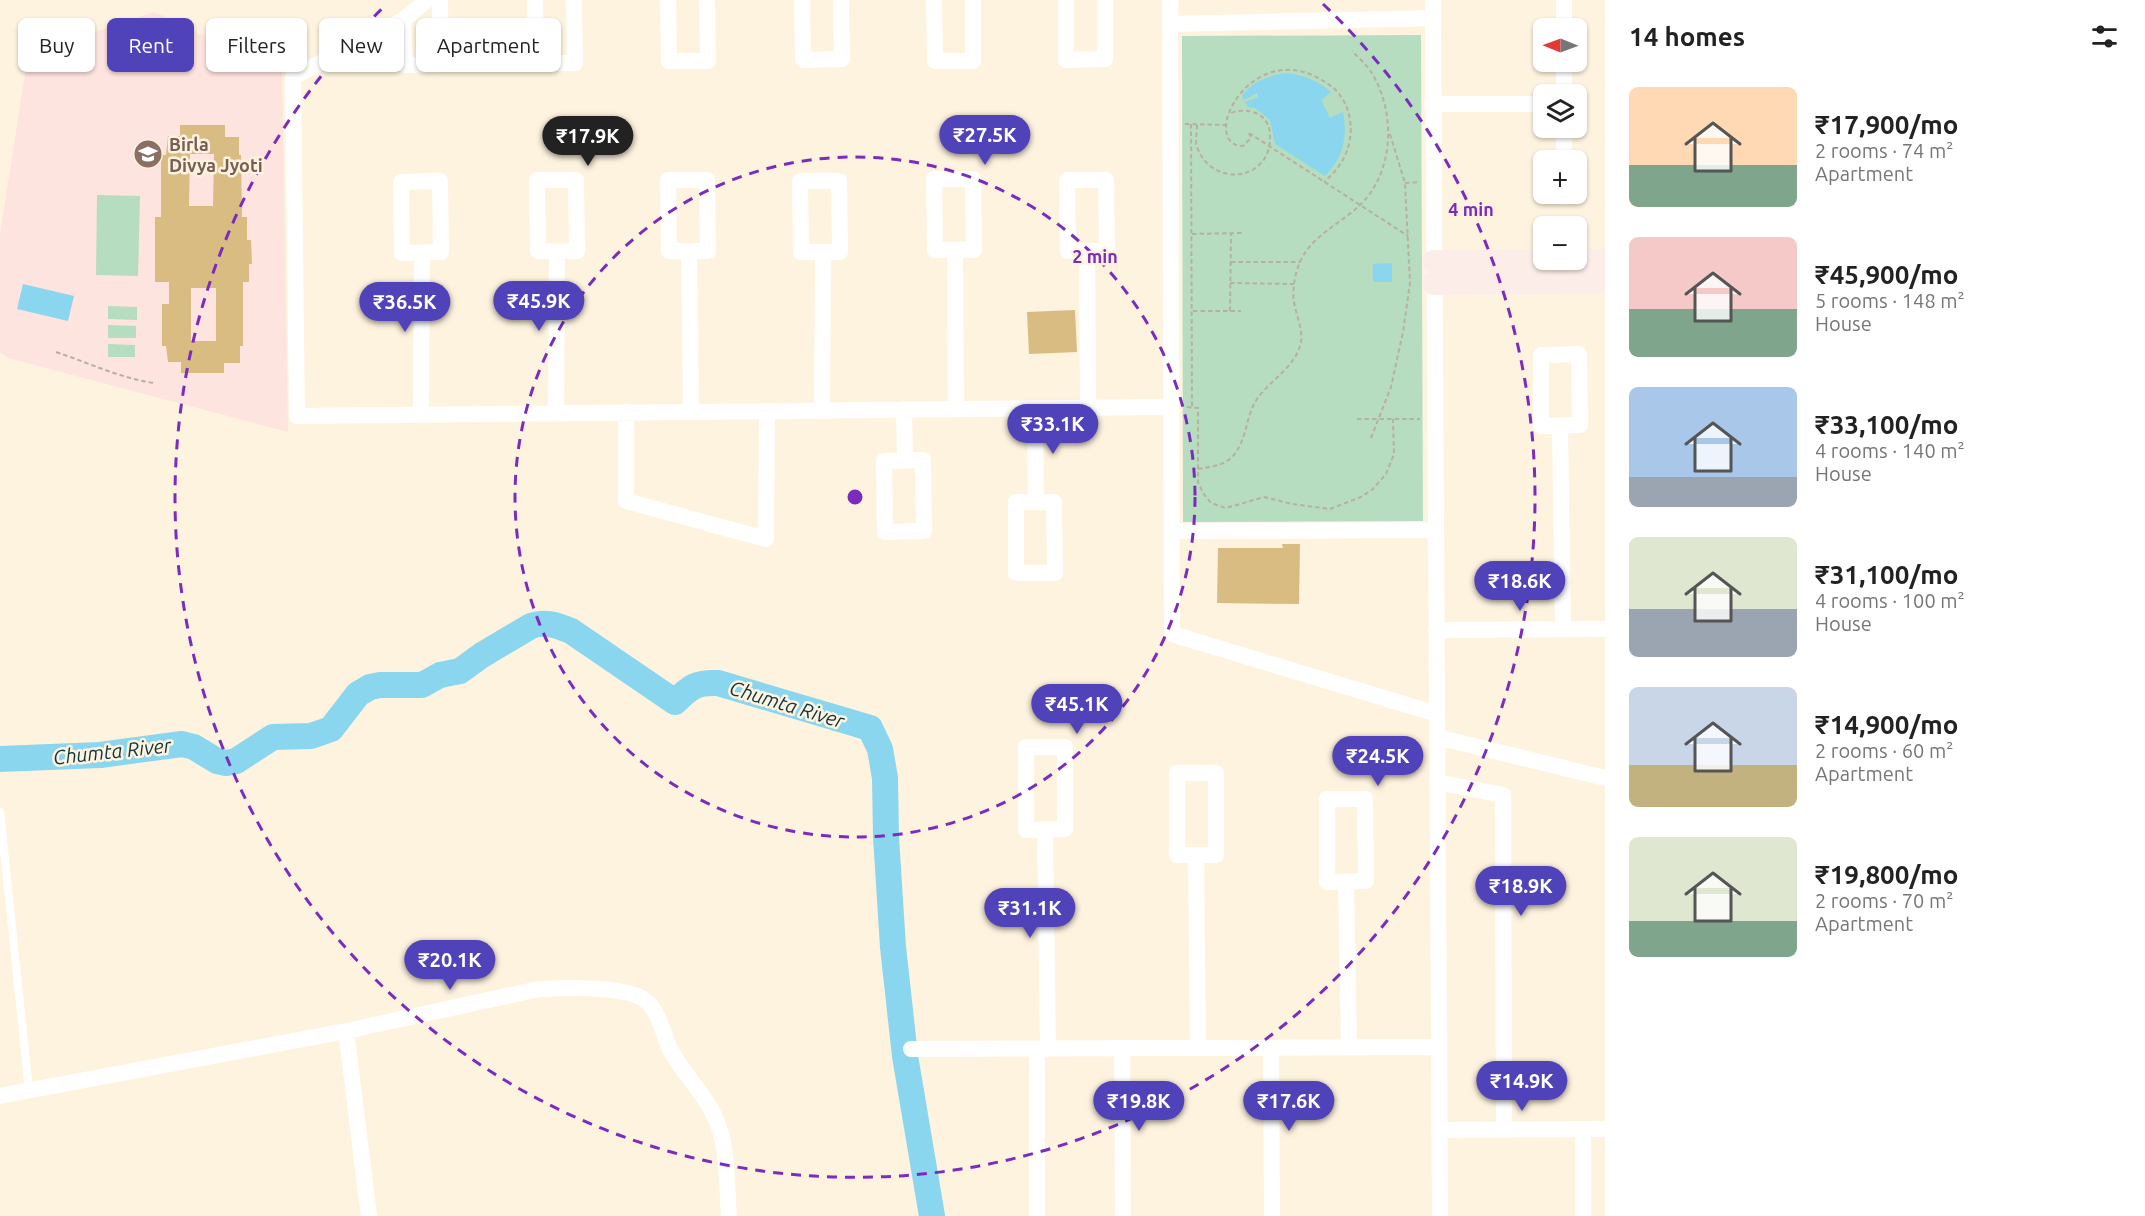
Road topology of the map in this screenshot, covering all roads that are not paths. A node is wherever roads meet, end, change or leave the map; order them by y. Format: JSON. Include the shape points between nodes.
{"nodes":[{"id":1,"x":427,"y":0,"type":"edge"},
{"id":2,"x":440,"y":0,"type":"edge"},
{"id":3,"x":535,"y":0,"type":"edge"},
{"id":4,"x":574,"y":0,"type":"edge"},
{"id":5,"x":668,"y":0,"type":"edge"},
{"id":6,"x":707,"y":0,"type":"edge"},
{"id":7,"x":802,"y":0,"type":"edge"},
{"id":8,"x":841,"y":0,"type":"edge"},
{"id":9,"x":934,"y":0,"type":"edge"},
{"id":10,"x":973,"y":0,"type":"edge"},
{"id":11,"x":1066,"y":0,"type":"edge"},
{"id":12,"x":1105,"y":0,"type":"edge"},
{"id":13,"x":1170,"y":0,"type":"edge"},
{"id":14,"x":1433,"y":0,"type":"edge"},
{"id":15,"x":1564,"y":0,"type":"edge"},
{"id":16,"x":1433,"y":18,"type":"junction"},
{"id":17,"x":1564,"y":18,"type":"edge"},
{"id":18,"x":404,"y":19,"type":"edge"},
{"id":19,"x":1170,"y":24,"type":"junction"},
{"id":20,"x":404,"y":42,"type":"edge"},
{"id":21,"x":319,"y":64,"type":"edge"},
{"id":22,"x":1432,"y":104,"type":"junction"},
{"id":23,"x":1533,"y":104,"type":"edge"},
{"id":24,"x":955,"y":250,"type":"junction"},
{"id":25,"x":557,"y":251,"type":"junction"},
{"id":26,"x":689,"y":251,"type":"junction"},
{"id":27,"x":1088,"y":251,"type":"junction"},
{"id":28,"x":823,"y":252,"type":"junction"},
{"id":29,"x":422,"y":253,"type":"junction"},
{"id":30,"x":1605,"y":261,"type":"edge"},
{"id":31,"x":1434,"y":273,"type":"junction"},
{"id":32,"x":1605,"y":282,"type":"edge"},
{"id":33,"x":1088,"y":407,"type":"junction"},
{"id":34,"x":1172,"y":407,"type":"junction"},
{"id":35,"x":1035,"y":408,"type":"junction"},
{"id":36,"x":904,"y":409,"type":"junction"},
{"id":37,"x":956,"y":409,"type":"junction"},
{"id":38,"x":822,"y":410,"type":"junction"},
{"id":39,"x":691,"y":411,"type":"junction"},
{"id":40,"x":766,"y":411,"type":"junction"},
{"id":41,"x":627,"y":412,"type":"junction"},
{"id":42,"x":556,"y":413,"type":"junction"},
{"id":43,"x":422,"y":414,"type":"junction"},
{"id":44,"x":1560,"y":426,"type":"junction"},
{"id":45,"x":905,"y":460,"type":"junction"},
{"id":46,"x":1036,"y":502,"type":"junction"},
{"id":47,"x":1435,"y":530,"type":"junction"},
{"id":48,"x":1172,"y":531,"type":"junction"},
{"id":49,"x":1563,"y":629,"type":"junction"},
{"id":50,"x":1605,"y":629,"type":"edge"},
{"id":51,"x":1436,"y":630,"type":"junction"},
{"id":52,"x":1437,"y":714,"type":"junction"},
{"id":53,"x":1437,"y":737,"type":"junction"},
{"id":54,"x":1605,"y":778,"type":"edge"},
{"id":55,"x":1437,"y":782,"type":"junction"},
{"id":56,"x":0,"y":812,"type":"edge"},
{"id":57,"x":1045,"y":830,"type":"junction"},
{"id":58,"x":1196,"y":855,"type":"junction"},
{"id":59,"x":1346,"y":881,"type":"junction"},
{"id":60,"x":346,"y":1031,"type":"junction"},
{"id":61,"x":1349,"y":1047,"type":"junction"},
{"id":62,"x":1439,"y":1047,"type":"junction"},
{"id":63,"x":1122,"y":1048,"type":"junction"},
{"id":64,"x":1198,"y":1048,"type":"junction"},
{"id":65,"x":1271,"y":1048,"type":"junction"},
{"id":66,"x":911,"y":1049,"type":"dead end"},
{"id":67,"x":1043,"y":1049,"type":"junction"},
{"id":68,"x":29,"y":1090,"type":"junction"},
{"id":69,"x":0,"y":1096,"type":"edge"},
{"id":70,"x":1583,"y":1129,"type":"junction"},
{"id":71,"x":1605,"y":1129,"type":"edge"},
{"id":72,"x":1439,"y":1130,"type":"junction"},
{"id":73,"x":1504,"y":1130,"type":"junction"},
{"id":74,"x":369,"y":1216,"type":"edge"},
{"id":75,"x":729,"y":1216,"type":"edge"},
{"id":76,"x":1037,"y":1216,"type":"edge"},
{"id":77,"x":1123,"y":1216,"type":"edge"},
{"id":78,"x":1272,"y":1216,"type":"edge"},
{"id":79,"x":1440,"y":1216,"type":"edge"},
{"id":80,"x":1583,"y":1216,"type":"edge"}],
"edges":[{"from":1,"to":18,"type":"street"},
{"from":2,"to":20,"type":"street","via":[[441,64],[405,65]]},
{"from":3,"to":4,"type":"street","via":[[536,63],[575,63]]},
{"from":5,"to":6,"type":"street","via":[[669,61],[708,61]]},
{"from":7,"to":8,"type":"street","via":[[803,60],[842,59]]},
{"from":9,"to":10,"type":"street","via":[[934,61],[973,61]]},
{"from":11,"to":12,"type":"street","via":[[1066,60],[1105,59]]},
{"from":13,"to":19,"type":"street"},
{"from":14,"to":16,"type":"street"},
{"from":15,"to":17,"type":"street"},
{"from":16,"to":19,"type":"street"},
{"from":16,"to":22,"type":"street"},
{"from":19,"to":34,"type":"street"},
{"from":21,"to":43,"type":"street","via":[[293,77],[297,416]]},
{"from":22,"to":23,"type":"street"},
{"from":22,"to":31,"type":"street"},
{"from":24,"to":24,"type":"street","via":[[974,249],[973,178],[934,179],[935,250]]},
{"from":24,"to":37,"type":"street"},
{"from":25,"to":25,"type":"street","via":[[577,251],[576,180],[537,180],[538,251]]},
{"from":25,"to":42,"type":"street"},
{"from":26,"to":26,"type":"street","via":[[708,251],[707,180],[668,180],[669,251]]},
{"from":26,"to":39,"type":"street"},
{"from":27,"to":27,"type":"street","via":[[1107,251],[1106,180],[1067,180],[1068,251]]},
{"from":27,"to":33,"type":"street"},
{"from":28,"to":28,"type":"street","via":[[840,252],[839,181],[800,181],[801,252]]},
{"from":28,"to":38,"type":"street"},
{"from":29,"to":29,"type":"street","via":[[441,252],[440,181],[401,182],[402,253]]},
{"from":29,"to":43,"type":"street"},
{"from":30,"to":31,"type":"street"},
{"from":31,"to":32,"type":"street"},
{"from":31,"to":47,"type":"street"},
{"from":33,"to":34,"type":"street"},
{"from":33,"to":35,"type":"street"},
{"from":34,"to":48,"type":"street"},
{"from":35,"to":37,"type":"street"},
{"from":35,"to":46,"type":"street"},
{"from":36,"to":37,"type":"street"},
{"from":36,"to":38,"type":"street"},
{"from":36,"to":45,"type":"street"},
{"from":38,"to":40,"type":"street"},
{"from":39,"to":40,"type":"street"},
{"from":39,"to":41,"type":"street"},
{"from":40,"to":41,"type":"street","via":[[766,539],[626,501]]},
{"from":41,"to":42,"type":"street"},
{"from":42,"to":43,"type":"street"},
{"from":44,"to":44,"type":"street","via":[[1580,425],[1579,354],[1540,355],[1541,426]]},
{"from":44,"to":49,"type":"street"},
{"from":45,"to":45,"type":"street","via":[[884,461],[885,532],[924,531],[923,460]]},
{"from":46,"to":46,"type":"street","via":[[1016,502],[1016,573],[1055,573],[1054,501]]},
{"from":47,"to":48,"type":"street"},
{"from":47,"to":51,"type":"street"},
{"from":48,"to":52,"type":"street","via":[[1172,633]]},
{"from":49,"to":50,"type":"street"},
{"from":49,"to":51,"type":"street"},
{"from":51,"to":52,"type":"street"},
{"from":52,"to":53,"type":"street"},
{"from":53,"to":54,"type":"street"},
{"from":53,"to":55,"type":"street"},
{"from":55,"to":62,"type":"street"},
{"from":55,"to":73,"type":"street","via":[[1503,795]]},
{"from":56,"to":68,"type":"lane"},
{"from":57,"to":57,"type":"street","via":[[1065,829],[1065,747],[1026,747],[1026,830]]},
{"from":57,"to":67,"type":"street"},
{"from":58,"to":58,"type":"street","via":[[1216,855],[1216,773],[1177,773],[1177,855]]},
{"from":58,"to":64,"type":"street"},
{"from":59,"to":59,"type":"street","via":[[1366,881],[1365,799],[1327,799],[1327,882]]},
{"from":59,"to":61,"type":"street"},
{"from":60,"to":68,"type":"street"},
{"from":60,"to":74,"type":"street"},
{"from":60,"to":75,"type":"street","via":[[543,989],[611,990],[639,996],[651,1005],[671,1051],[698,1087],[718,1124]]},
{"from":61,"to":62,"type":"street"},
{"from":61,"to":65,"type":"street"},
{"from":62,"to":72,"type":"street"},
{"from":63,"to":64,"type":"street"},
{"from":63,"to":67,"type":"street"},
{"from":63,"to":77,"type":"street"},
{"from":64,"to":65,"type":"street"},
{"from":65,"to":78,"type":"street"},
{"from":66,"to":67,"type":"street"},
{"from":67,"to":76,"type":"street"},
{"from":68,"to":69,"type":"street"},
{"from":70,"to":71,"type":"street"},
{"from":70,"to":73,"type":"street"},
{"from":70,"to":80,"type":"street"},
{"from":72,"to":73,"type":"street"},
{"from":72,"to":79,"type":"street"}]}
